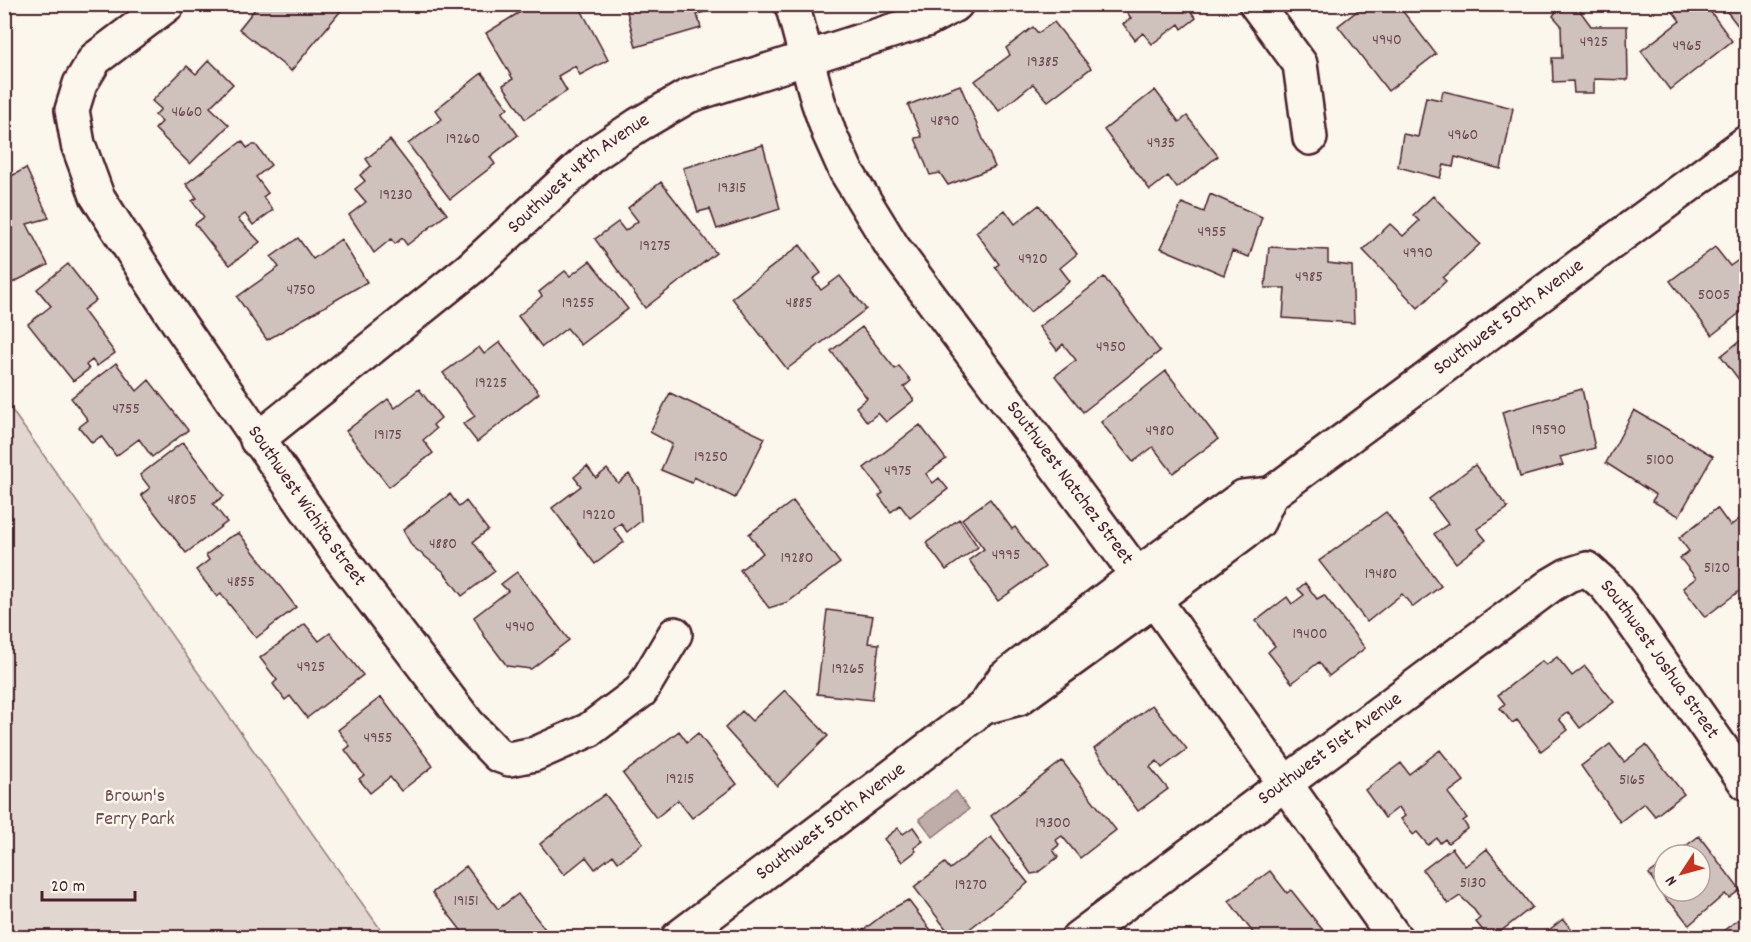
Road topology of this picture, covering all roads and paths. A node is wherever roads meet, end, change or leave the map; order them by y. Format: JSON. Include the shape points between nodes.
{"nodes":[{"id":1,"x":168,"y":4,"type":"edge"},
{"id":2,"x":792,"y":4,"type":"edge"},
{"id":3,"x":956,"y":4,"type":"edge"},
{"id":4,"x":1256,"y":4,"type":"edge"},
{"id":5,"x":806,"y":57,"type":"junction"},
{"id":6,"x":1310,"y":138,"type":"dead end"},
{"id":7,"x":1744,"y":149,"type":"edge"},
{"id":8,"x":257,"y":440,"type":"junction"},
{"id":9,"x":1587,"y":569,"type":"joint"},
{"id":10,"x":1146,"y":587,"type":"junction"},
{"id":11,"x":675,"y":634,"type":"dead end"},
{"id":12,"x":1286,"y":783,"type":"junction"},
{"id":13,"x":1746,"y":783,"type":"edge"},
{"id":14,"x":678,"y":938,"type":"edge"},
{"id":15,"x":1078,"y":938,"type":"edge"},
{"id":16,"x":1395,"y":938,"type":"edge"}],
"edges":[{"from":1,"to":8,"type":"street","name":"Southwest Wichita Street","via":[[95,59],[80,84],[72,110],[78,144],[97,196]]},
{"from":2,"to":5,"type":"street","name":"Southwest Natchez Street"},
{"from":3,"to":5,"type":"street","name":"Southwest 48th Avenue","via":[[926,21]]},
{"from":4,"to":6,"type":"street","via":[[1300,64]]},
{"from":5,"to":8,"type":"street","name":"Southwest 48th Avenue","via":[[688,96],[593,155],[471,268]]},
{"from":5,"to":10,"type":"street","name":"Southwest Natchez Street","via":[[829,133],[877,223]]},
{"from":7,"to":10,"type":"street","name":"Southwest 50th Avenue","via":[[1271,494],[1258,522]]},
{"from":8,"to":11,"type":"street","name":"Southwest Wichita Street","via":[[347,567],[468,724],[498,755],[509,759],[535,754],[590,730],[641,691]]},
{"from":9,"to":12,"type":"street","name":"Southwest 51st Avenue","via":[[1551,585]]},
{"from":9,"to":13,"type":"street","name":"Southwest Joshua Street","via":[[1621,605]]},
{"from":10,"to":12,"type":"street","name":"Southwest Natchez Street"},
{"from":10,"to":14,"type":"street","name":"Southwest 50th Avenue","via":[[1019,698],[984,707]]},
{"from":12,"to":15,"type":"street","name":"Southwest 51st Avenue"},
{"from":12,"to":16,"type":"street","name":"Southwest Natchez Street"}]}
